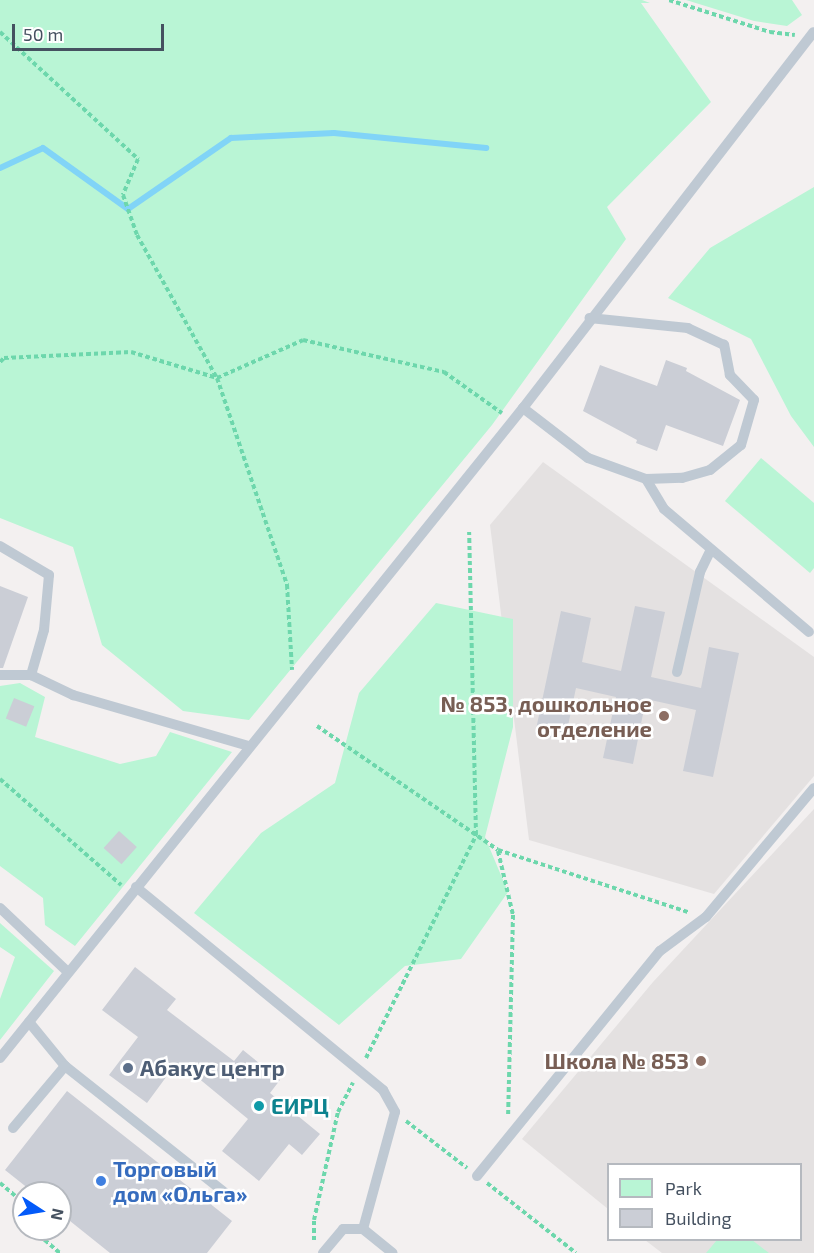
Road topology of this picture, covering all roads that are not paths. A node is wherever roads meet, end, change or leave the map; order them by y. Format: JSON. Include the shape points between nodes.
{"nodes":[{"id":1,"x":812,"y":35,"type":"edge"},
{"id":2,"x":590,"y":318,"type":"junction"},
{"id":3,"x":522,"y":408,"type":"junction"},
{"id":4,"x":646,"y":479,"type":"junction"},
{"id":5,"x":0,"y":546,"type":"edge"},
{"id":6,"x":711,"y":549,"type":"junction"},
{"id":7,"x":809,"y":632,"type":"dead end"},
{"id":8,"x":677,"y":672,"type":"dead end"},
{"id":9,"x":0,"y":675,"type":"edge"},
{"id":10,"x":31,"y":675,"type":"junction"},
{"id":11,"x":248,"y":746,"type":"junction"},
{"id":12,"x":814,"y":788,"type":"edge"},
{"id":13,"x":134,"y":890,"type":"junction"},
{"id":14,"x":0,"y":908,"type":"edge"},
{"id":15,"x":68,"y":972,"type":"junction"},
{"id":16,"x":28,"y":1022,"type":"junction"},
{"id":17,"x":0,"y":1058,"type":"edge"},
{"id":18,"x":65,"y":1066,"type":"junction"},
{"id":19,"x":13,"y":1128,"type":"dead end"},
{"id":20,"x":477,"y":1176,"type":"dead end"},
{"id":21,"x":233,"y":1199,"type":"dead end"},
{"id":22,"x":363,"y":1229,"type":"junction"},
{"id":23,"x":323,"y":1253,"type":"edge"},
{"id":24,"x":393,"y":1253,"type":"edge"}],
"edges":[{"from":1,"to":2,"type":"lane"},
{"from":2,"to":3,"type":"lane"},
{"from":2,"to":4,"type":"lane","via":[[688,328],[724,345],[730,375],[754,400],[741,445],[710,470],[682,478]]},
{"from":3,"to":4,"type":"lane","via":[[588,458]]},
{"from":3,"to":11,"type":"lane"},
{"from":4,"to":6,"type":"lane","via":[[664,509]]},
{"from":5,"to":10,"type":"lane","via":[[50,575],[44,630]]},
{"from":6,"to":7,"type":"lane"},
{"from":6,"to":8,"type":"lane","via":[[700,572]]},
{"from":9,"to":10,"type":"lane"},
{"from":10,"to":11,"type":"lane","via":[[74,695]]},
{"from":11,"to":13,"type":"lane"},
{"from":12,"to":20,"type":"lane","via":[[706,918],[660,951]]},
{"from":13,"to":15,"type":"lane"},
{"from":13,"to":22,"type":"lane","via":[[383,1090],[395,1112]]},
{"from":14,"to":15,"type":"lane"},
{"from":15,"to":16,"type":"lane"},
{"from":16,"to":17,"type":"lane"},
{"from":16,"to":18,"type":"lane"},
{"from":18,"to":19,"type":"lane"},
{"from":18,"to":21,"type":"lane"},
{"from":22,"to":23,"type":"lane","via":[[343,1229]]},
{"from":22,"to":24,"type":"lane"}]}
